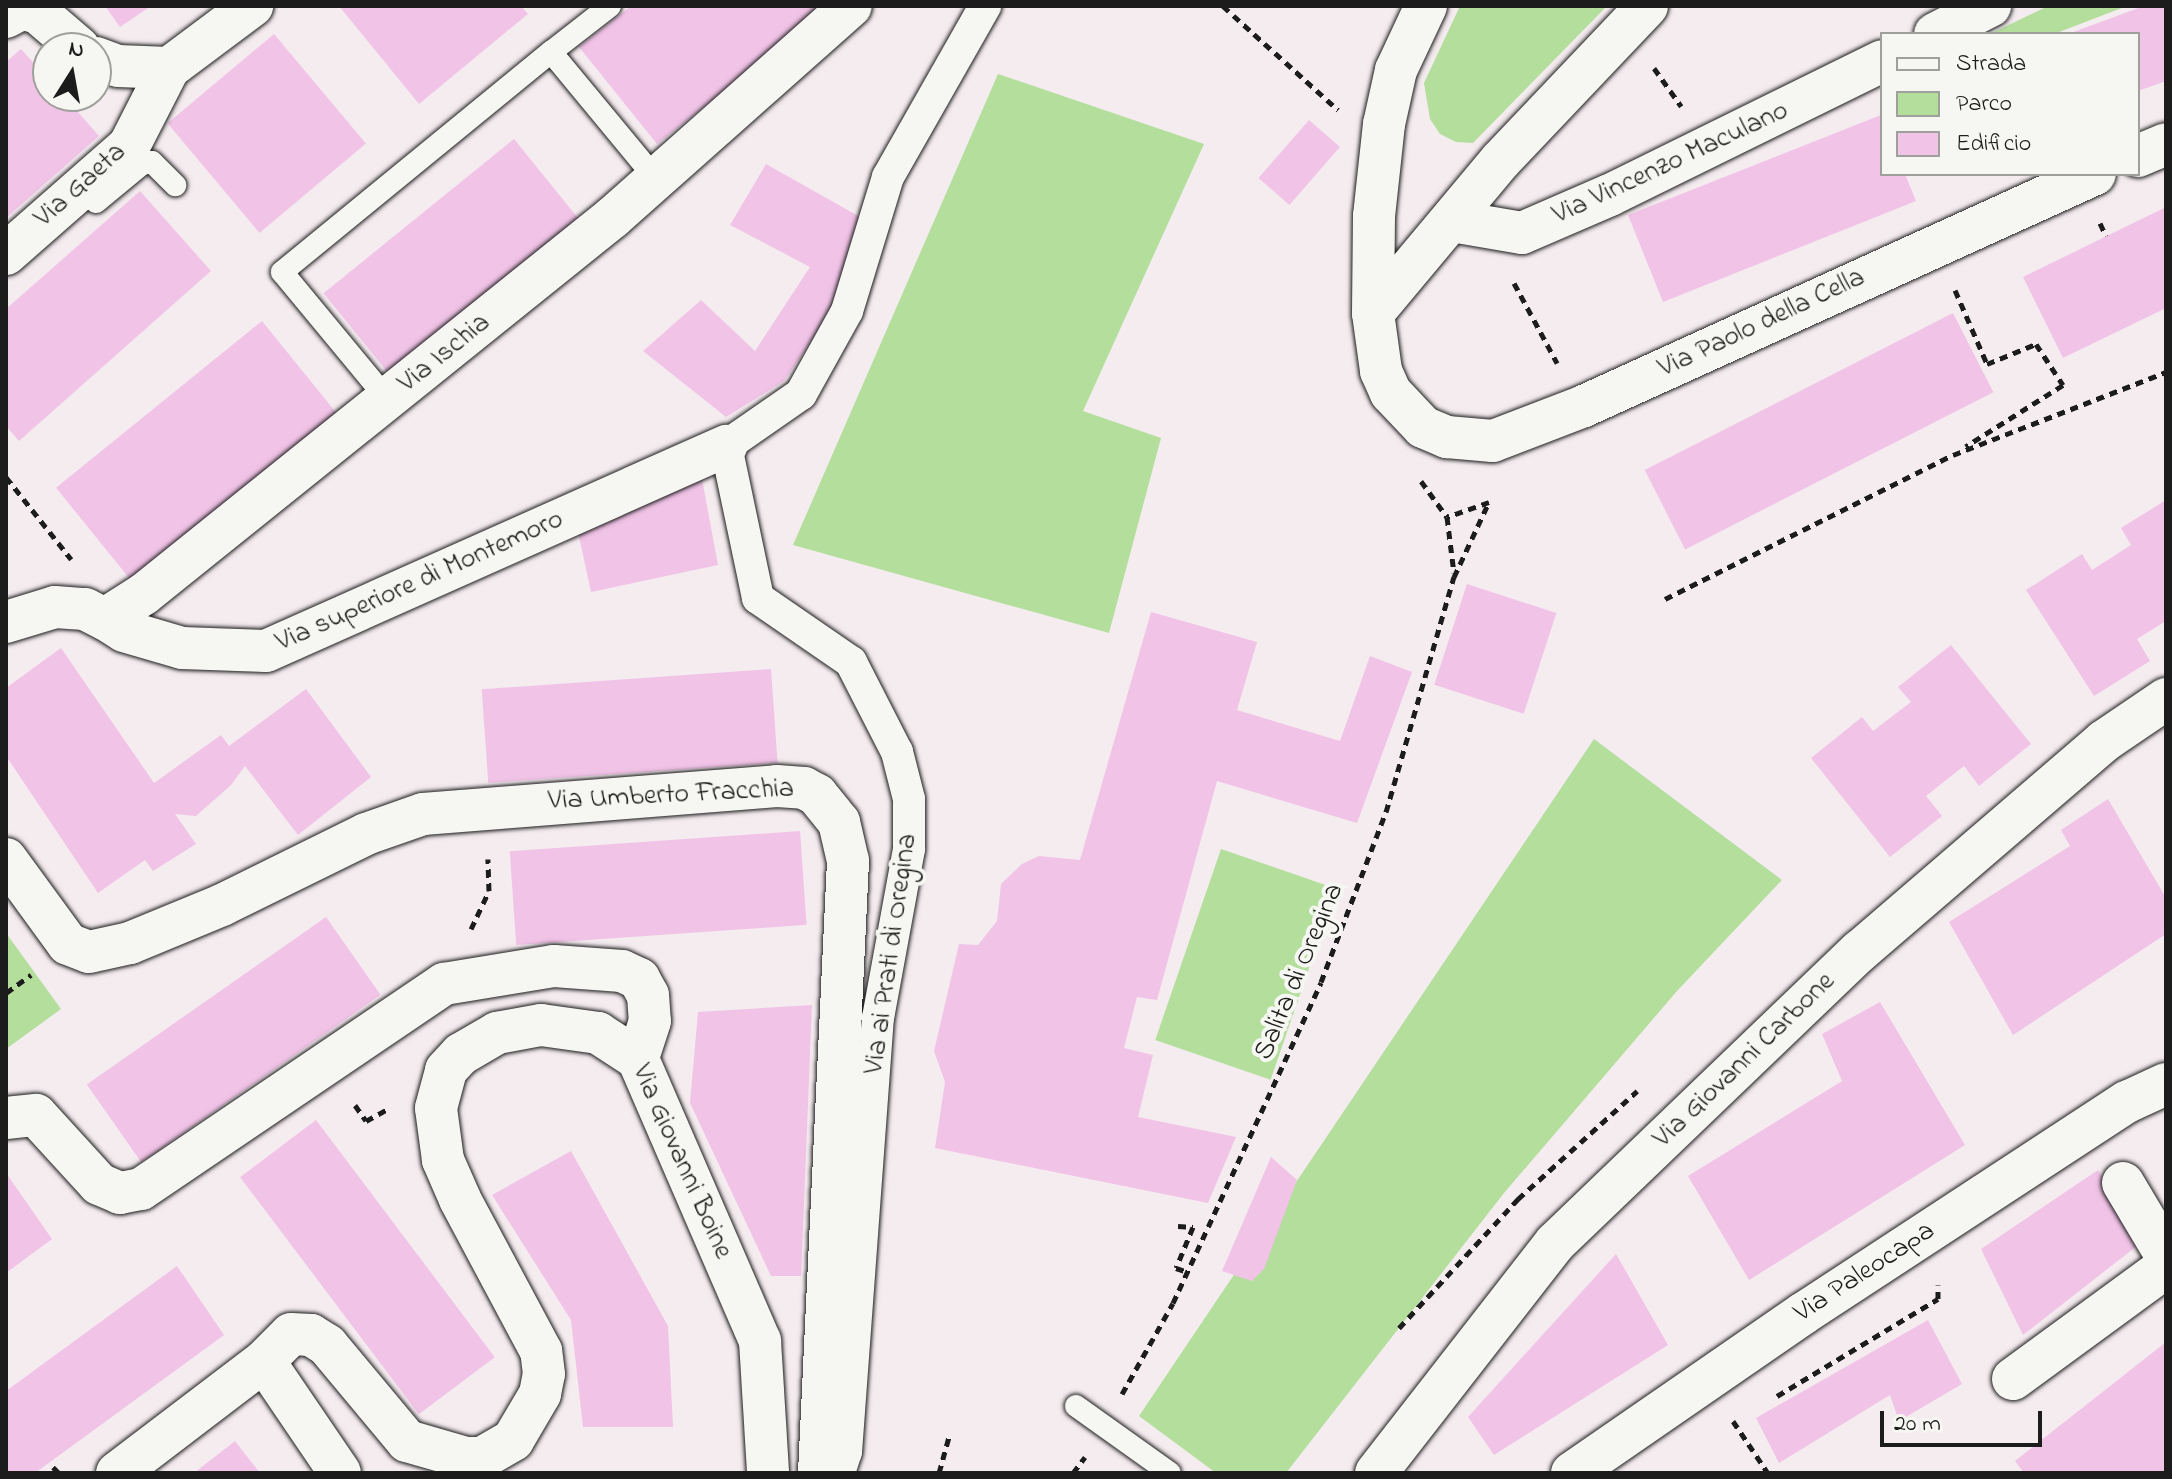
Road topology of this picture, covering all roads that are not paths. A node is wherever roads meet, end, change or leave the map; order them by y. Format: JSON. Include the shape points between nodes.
{"nodes":[{"id":1,"x":252,"y":6,"type":"edge"},
{"id":2,"x":610,"y":6,"type":"edge"},
{"id":3,"x":851,"y":6,"type":"edge"},
{"id":4,"x":985,"y":6,"type":"edge"},
{"id":5,"x":1426,"y":6,"type":"edge"},
{"id":6,"x":1647,"y":6,"type":"edge"},
{"id":7,"x":1990,"y":6,"type":"edge"},
{"id":8,"x":6,"y":17,"type":"edge"},
{"id":9,"x":60,"y":32,"type":"edge"},
{"id":10,"x":1939,"y":32,"type":"edge"},
{"id":11,"x":551,"y":52,"type":"junction"},
{"id":12,"x":1880,"y":62,"type":"edge"},
{"id":13,"x":112,"y":64,"type":"edge"},
{"id":14,"x":169,"y":68,"type":"junction"},
{"id":15,"x":2166,"y":144,"type":"edge"},
{"id":16,"x":2140,"y":155,"type":"edge"},
{"id":17,"x":2091,"y":176,"type":"edge"},
{"id":18,"x":656,"y":179,"type":"junction"},
{"id":19,"x":175,"y":185,"type":"dead end"},
{"id":20,"x":1452,"y":221,"type":"junction"},
{"id":21,"x":7,"y":253,"type":"edge"},
{"id":22,"x":1373,"y":313,"type":"junction"},
{"id":23,"x":388,"y":400,"type":"junction"},
{"id":24,"x":726,"y":446,"type":"junction"},
{"id":25,"x":88,"y":613,"type":"junction"},
{"id":26,"x":6,"y":622,"type":"edge"},
{"id":27,"x":2166,"y":699,"type":"edge"},
{"id":28,"x":6,"y":859,"type":"edge"},
{"id":29,"x":638,"y":1059,"type":"junction"},
{"id":30,"x":2166,"y":1084,"type":"edge"},
{"id":31,"x":6,"y":1118,"type":"edge"},
{"id":32,"x":2123,"y":1183,"type":"dead end"},
{"id":33,"x":2166,"y":1255,"type":"edge"},
{"id":34,"x":2166,"y":1267,"type":"edge"},
{"id":35,"x":264,"y":1361,"type":"junction"},
{"id":36,"x":2013,"y":1379,"type":"dead end"},
{"id":37,"x":1076,"y":1406,"type":"dead end"},
{"id":38,"x":117,"y":1473,"type":"edge"},
{"id":39,"x":340,"y":1473,"type":"edge"},
{"id":40,"x":768,"y":1473,"type":"edge"},
{"id":41,"x":819,"y":1473,"type":"edge"},
{"id":42,"x":839,"y":1473,"type":"edge"},
{"id":43,"x":1170,"y":1473,"type":"edge"},
{"id":44,"x":1376,"y":1473,"type":"edge"},
{"id":45,"x":1572,"y":1473,"type":"edge"}],
"edges":[{"from":1,"to":14,"type":"street","name":"Via Gaeta"},
{"from":2,"to":11,"type":"lane"},
{"from":3,"to":18,"type":"street","name":"Via Ischia"},
{"from":4,"to":24,"type":"street","via":[[888,177],[847,311],[801,394]]},
{"from":5,"to":22,"type":"street","via":[[1396,70],[1384,124],[1374,216]]},
{"from":6,"to":20,"type":"street","via":[[1501,160]]},
{"from":7,"to":10,"type":"street"},
{"from":8,"to":9,"type":"street","via":[[21,9],[37,12]]},
{"from":11,"to":18,"type":"lane"},
{"from":11,"to":23,"type":"lane","via":[[282,272]]},
{"from":12,"to":20,"type":"street","name":"Via Vincenzo Maculano","via":[[1522,233]]},
{"from":13,"to":14,"type":"street"},
{"from":14,"to":21,"type":"street","name":"Via Gaeta","via":[[129,146]]},
{"from":15,"to":16,"type":"street"},
{"from":17,"to":22,"type":"street","name":"Via Paolo della Cella","via":[[1584,406],[1493,441],[1447,437],[1423,427],[1391,393],[1381,371]]},
{"from":18,"to":23,"type":"street","name":"Via Ischia"},
{"from":19,"to":21,"type":"lane","via":[[152,162],[142,164],[38,250]]},
{"from":20,"to":22,"type":"street"},
{"from":23,"to":25,"type":"street","name":"Via Ischia","via":[[198,552]]},
{"from":24,"to":25,"type":"street","name":"Via superiore di Montemoro","via":[[266,651],[182,648],[124,631]]},
{"from":24,"to":42,"type":"street","name":"Via ai Prati di Oregina","via":[[758,598],[851,662],[897,752],[910,811],[878,1018],[846,1452]]},
{"from":25,"to":26,"type":"street","name":"Via Ischia"},
{"from":27,"to":44,"type":"street","name":"Via Giovanni Carbone","via":[[2104,741],[1860,951],[1555,1243]]},
{"from":28,"to":41,"type":"street","name":"Via Umberto Fracchia","via":[[68,944],[89,952],[130,943],[222,905],[394,822],[489,806],[796,786],[817,795],[836,816],[847,850]]},
{"from":29,"to":31,"type":"street","via":[[649,1032],[648,995],[639,979],[622,971],[554,966],[444,984],[141,1189],[120,1193],[99,1184],[36,1115]]},
{"from":29,"to":35,"type":"street","name":"Via Giovanni Boine","via":[[618,1042],[589,1030],[527,1026],[497,1033],[461,1054],[438,1089],[443,1160],[541,1351],[544,1374],[525,1426],[513,1440],[482,1458],[447,1456],[407,1441],[318,1338],[291,1334]]},
{"from":29,"to":40,"type":"street","name":"Via Giovanni Boine","via":[[760,1341]]},
{"from":30,"to":45,"type":"street","name":"Via Paleocapa","via":[[2127,1102],[1855,1279]]},
{"from":32,"to":33,"type":"street"},
{"from":34,"to":36,"type":"street"},
{"from":35,"to":38,"type":"street"},
{"from":35,"to":39,"type":"street"},
{"from":37,"to":43,"type":"lane"}]}
